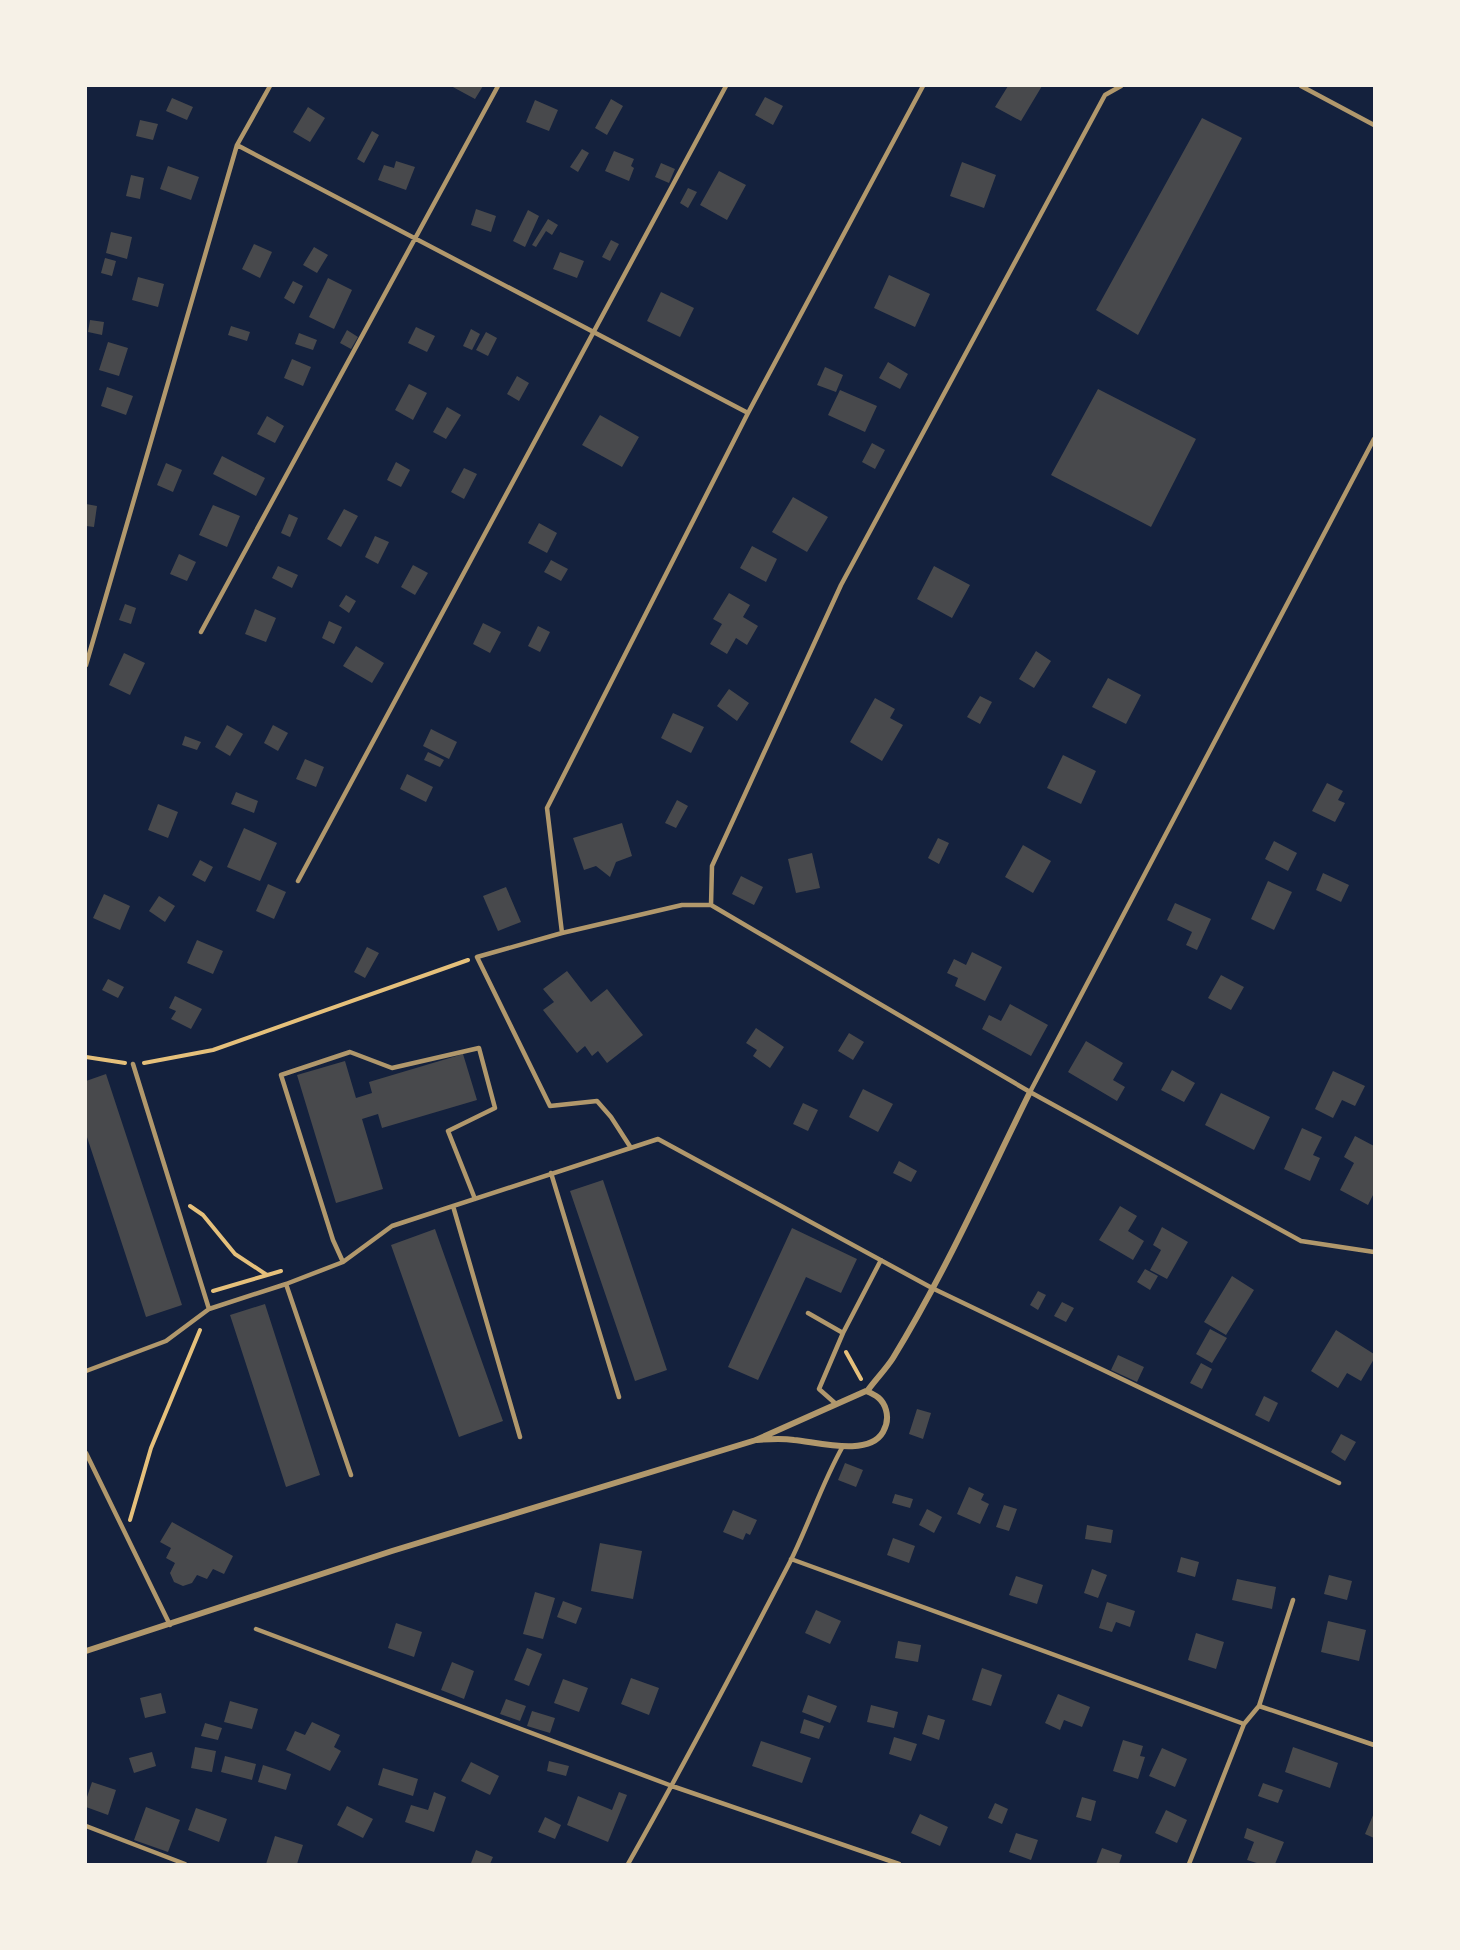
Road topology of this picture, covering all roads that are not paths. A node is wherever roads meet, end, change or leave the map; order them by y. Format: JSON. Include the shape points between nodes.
{"nodes":[{"id":1,"x":270,"y":86,"type":"edge"},
{"id":2,"x":498,"y":86,"type":"edge"},
{"id":3,"x":726,"y":86,"type":"edge"},
{"id":4,"x":923,"y":86,"type":"edge"},
{"id":5,"x":1121,"y":86,"type":"edge"},
{"id":6,"x":1301,"y":86,"type":"edge"},
{"id":7,"x":1374,"y":125,"type":"edge"},
{"id":8,"x":237,"y":145,"type":"junction"},
{"id":9,"x":415,"y":239,"type":"junction"},
{"id":10,"x":592,"y":332,"type":"junction"},
{"id":11,"x":748,"y":413,"type":"junction"},
{"id":12,"x":1374,"y":439,"type":"edge"},
{"id":13,"x":201,"y":632,"type":"dead end"},
{"id":14,"x":86,"y":665,"type":"edge"},
{"id":15,"x":298,"y":881,"type":"dead end"},
{"id":16,"x":711,"y":904,"type":"junction"},
{"id":17,"x":562,"y":933,"type":"junction"},
{"id":18,"x":133,"y":1065,"type":"road end"},
{"id":19,"x":1030,"y":1092,"type":"junction"},
{"id":20,"x":631,"y":1148,"type":"junction"},
{"id":21,"x":551,"y":1173,"type":"junction"},
{"id":22,"x":474,"y":1199,"type":"junction"},
{"id":23,"x":453,"y":1206,"type":"junction"},
{"id":24,"x":1374,"y":1252,"type":"edge"},
{"id":25,"x":881,"y":1260,"type":"junction"},
{"id":26,"x":343,"y":1262,"type":"junction"},
{"id":27,"x":286,"y":1284,"type":"junction"},
{"id":28,"x":932,"y":1288,"type":"junction"},
{"id":29,"x":209,"y":1309,"type":"junction"},
{"id":30,"x":808,"y":1313,"type":"dead end"},
{"id":31,"x":843,"y":1333,"type":"junction"},
{"id":32,"x":86,"y":1371,"type":"edge"},
{"id":33,"x":867,"y":1391,"type":"junction"},
{"id":34,"x":618,"y":1397,"type":"dead end"},
{"id":35,"x":836,"y":1404,"type":"junction"},
{"id":36,"x":520,"y":1437,"type":"dead end"},
{"id":37,"x":756,"y":1440,"type":"junction"},
{"id":38,"x":843,"y":1446,"type":"junction"},
{"id":39,"x":86,"y":1453,"type":"edge"},
{"id":40,"x":351,"y":1475,"type":"dead end"},
{"id":41,"x":1339,"y":1483,"type":"dead end"},
{"id":42,"x":791,"y":1559,"type":"junction"},
{"id":43,"x":1293,"y":1600,"type":"dead end"},
{"id":44,"x":170,"y":1624,"type":"junction"},
{"id":45,"x":256,"y":1629,"type":"dead end"},
{"id":46,"x":86,"y":1651,"type":"edge"},
{"id":47,"x":1259,"y":1706,"type":"junction"},
{"id":48,"x":1244,"y":1725,"type":"junction"},
{"id":49,"x":1374,"y":1745,"type":"edge"},
{"id":50,"x":672,"y":1786,"type":"junction"},
{"id":51,"x":86,"y":1826,"type":"edge"},
{"id":52,"x":185,"y":1864,"type":"edge"},
{"id":53,"x":628,"y":1864,"type":"edge"},
{"id":54,"x":899,"y":1864,"type":"edge"},
{"id":55,"x":1189,"y":1864,"type":"edge"}],
"edges":[{"from":1,"to":8,"type":"lane"},
{"from":2,"to":9,"type":"lane"},
{"from":3,"to":10,"type":"lane"},
{"from":4,"to":11,"type":"lane"},
{"from":5,"to":16,"type":"lane","via":[[1105,95],[841,585],[712,866]]},
{"from":6,"to":7,"type":"lane"},
{"from":8,"to":9,"type":"lane"},
{"from":8,"to":14,"type":"lane"},
{"from":9,"to":10,"type":"lane"},
{"from":9,"to":13,"type":"lane"},
{"from":10,"to":11,"type":"lane"},
{"from":10,"to":15,"type":"lane"},
{"from":11,"to":17,"type":"lane","via":[[547,808]]},
{"from":12,"to":19,"type":"lane"},
{"from":16,"to":17,"type":"lane","via":[[682,905]]},
{"from":16,"to":19,"type":"lane"},
{"from":17,"to":20,"type":"lane","via":[[477,957],[550,1106],[597,1101]]},
{"from":18,"to":29,"type":"lane"},
{"from":19,"to":24,"type":"lane","via":[[1301,1241]]},
{"from":19,"to":28,"type":"street"},
{"from":20,"to":21,"type":"lane"},
{"from":20,"to":25,"type":"lane","via":[[657,1139]]},
{"from":21,"to":22,"type":"lane"},
{"from":21,"to":34,"type":"lane"},
{"from":22,"to":23,"type":"lane"},
{"from":22,"to":26,"type":"lane","via":[[448,1131],[495,1108],[479,1047],[392,1068],[350,1052],[281,1075]]},
{"from":23,"to":26,"type":"lane","via":[[392,1226]]},
{"from":23,"to":36,"type":"lane"},
{"from":25,"to":28,"type":"lane"},
{"from":25,"to":31,"type":"lane"},
{"from":26,"to":27,"type":"lane"},
{"from":27,"to":29,"type":"lane"},
{"from":27,"to":40,"type":"lane"},
{"from":28,"to":33,"type":"street","via":[[893,1359]]},
{"from":28,"to":41,"type":"lane"},
{"from":29,"to":32,"type":"lane","via":[[166,1341]]},
{"from":30,"to":31,"type":"lane"},
{"from":31,"to":35,"type":"lane","via":[[819,1389]]},
{"from":33,"to":35,"type":"street"},
{"from":33,"to":38,"type":"street","via":[[885,1407],[885,1429],[866,1445]]},
{"from":35,"to":37,"type":"street"},
{"from":37,"to":38,"type":"street"},
{"from":37,"to":44,"type":"street","via":[[402,1548]]},
{"from":38,"to":42,"type":"lane"},
{"from":39,"to":44,"type":"lane"},
{"from":42,"to":48,"type":"lane"},
{"from":42,"to":50,"type":"lane"},
{"from":43,"to":47,"type":"lane"},
{"from":44,"to":46,"type":"street"},
{"from":45,"to":50,"type":"lane"},
{"from":47,"to":48,"type":"lane"},
{"from":47,"to":49,"type":"lane"},
{"from":48,"to":55,"type":"lane"},
{"from":50,"to":53,"type":"lane"},
{"from":50,"to":54,"type":"lane"},
{"from":51,"to":52,"type":"lane"}]}
